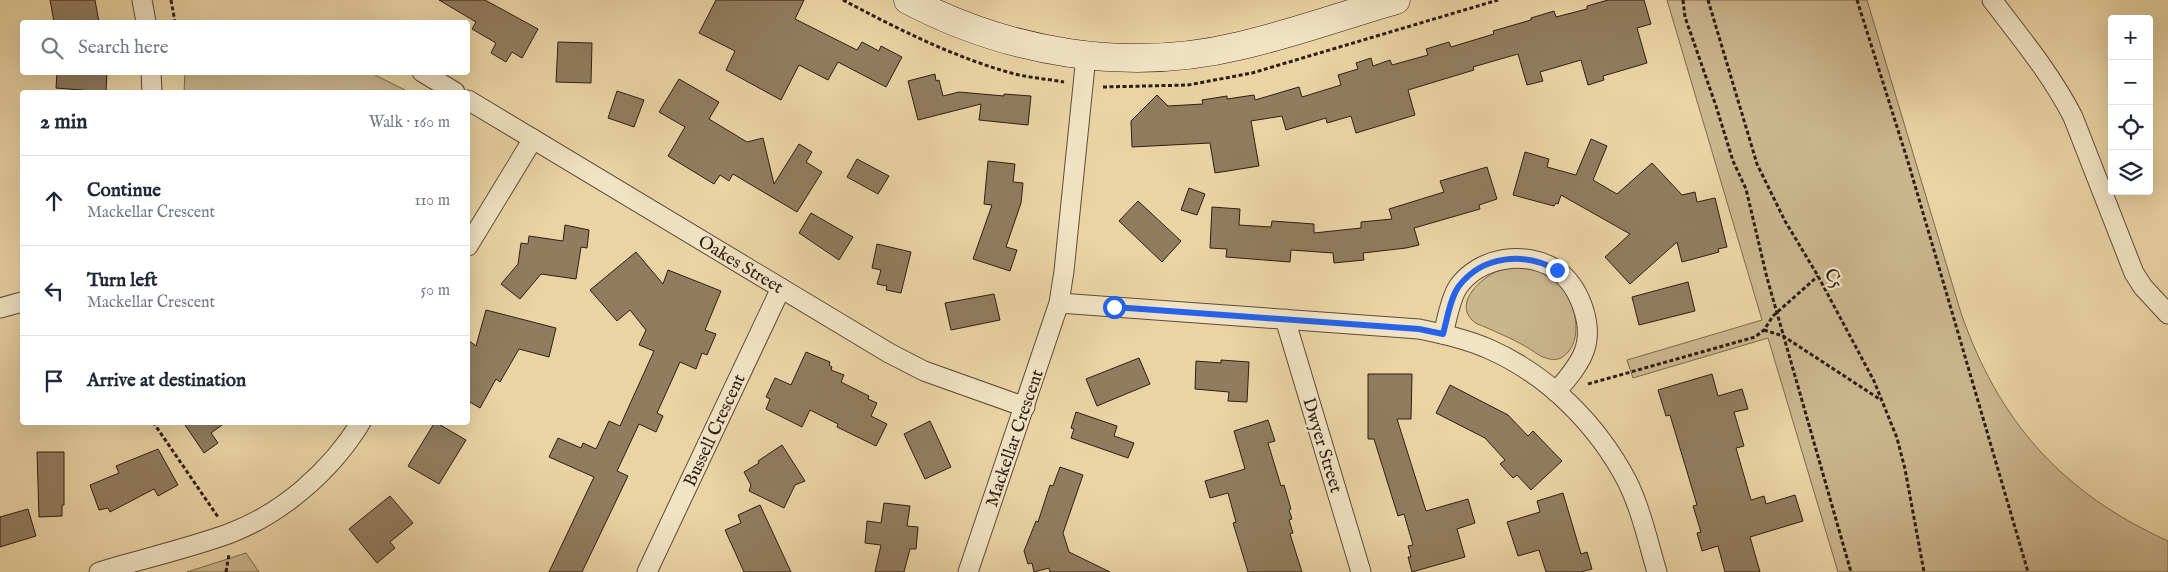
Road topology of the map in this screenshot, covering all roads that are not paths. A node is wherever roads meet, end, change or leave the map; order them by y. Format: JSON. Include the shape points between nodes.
{"nodes":[{"id":1,"x":142,"y":0,"type":"edge"},
{"id":2,"x":908,"y":0,"type":"edge"},
{"id":3,"x":1396,"y":0,"type":"edge"},
{"id":4,"x":1992,"y":0,"type":"edge"},
{"id":5,"x":146,"y":20,"type":"edge"},
{"id":6,"x":1086,"y":56,"type":"junction"},
{"id":7,"x":151,"y":75,"type":"edge"},
{"id":8,"x":427,"y":75,"type":"edge"},
{"id":9,"x":152,"y":90,"type":"edge"},
{"id":10,"x":452,"y":90,"type":"edge"},
{"id":11,"x":470,"y":101,"type":"edge"},
{"id":12,"x":532,"y":139,"type":"junction"},
{"id":13,"x":470,"y":243,"type":"edge"},
{"id":14,"x":780,"y":288,"type":"junction"},
{"id":15,"x":20,"y":303,"type":"edge"},
{"id":16,"x":1059,"y":303,"type":"junction"},
{"id":17,"x":0,"y":308,"type":"edge"},
{"id":18,"x":2168,"y":314,"type":"edge"},
{"id":19,"x":1286,"y":319,"type":"junction"},
{"id":20,"x":1443,"y":334,"type":"junction"},
{"id":21,"x":1556,"y":392,"type":"junction"},
{"id":22,"x":1025,"y":406,"type":"junction"},
{"id":23,"x":359,"y":425,"type":"edge"},
{"id":24,"x":99,"y":572,"type":"edge"},
{"id":25,"x":647,"y":572,"type":"edge"},
{"id":26,"x":968,"y":572,"type":"edge"},
{"id":27,"x":1361,"y":572,"type":"edge"},
{"id":28,"x":1657,"y":572,"type":"edge"}],
"edges":[{"from":1,"to":5,"type":"street"},
{"from":2,"to":6,"type":"street","via":[[1001,39]]},
{"from":3,"to":6,"type":"street","via":[[1239,46],[1178,56]]},
{"from":4,"to":18,"type":"street","via":[[2062,96],[2134,273]]},
{"from":6,"to":16,"type":"street","name":"Mackellar Crescent"},
{"from":7,"to":9,"type":"street"},
{"from":8,"to":10,"type":"street"},
{"from":11,"to":12,"type":"street","name":"Oakes Street"},
{"from":12,"to":13,"type":"street"},
{"from":12,"to":14,"type":"street","name":"Oakes Street"},
{"from":14,"to":22,"type":"street","name":"Oakes Street","via":[[924,371]]},
{"from":14,"to":25,"type":"street","name":"Bussell Crescent"},
{"from":15,"to":17,"type":"street"},
{"from":16,"to":19,"type":"street"},
{"from":16,"to":22,"type":"street","name":"Mackellar Crescent"},
{"from":19,"to":20,"type":"street","via":[[1419,329]]},
{"from":19,"to":27,"type":"street","name":"Dwyer Street"},
{"from":20,"to":21,"type":"street","via":[[1488,348],[1516,363]]},
{"from":20,"to":21,"type":"street","via":[[1458,287],[1488,263],[1518,258],[1548,265],[1557,270],[1575,292],[1587,321],[1583,353]]},
{"from":21,"to":28,"type":"street","via":[[1598,435],[1627,481]]},
{"from":22,"to":26,"type":"street","name":"Mackellar Crescent"},
{"from":23,"to":24,"type":"street","via":[[321,473],[266,515],[229,533]]}]}
